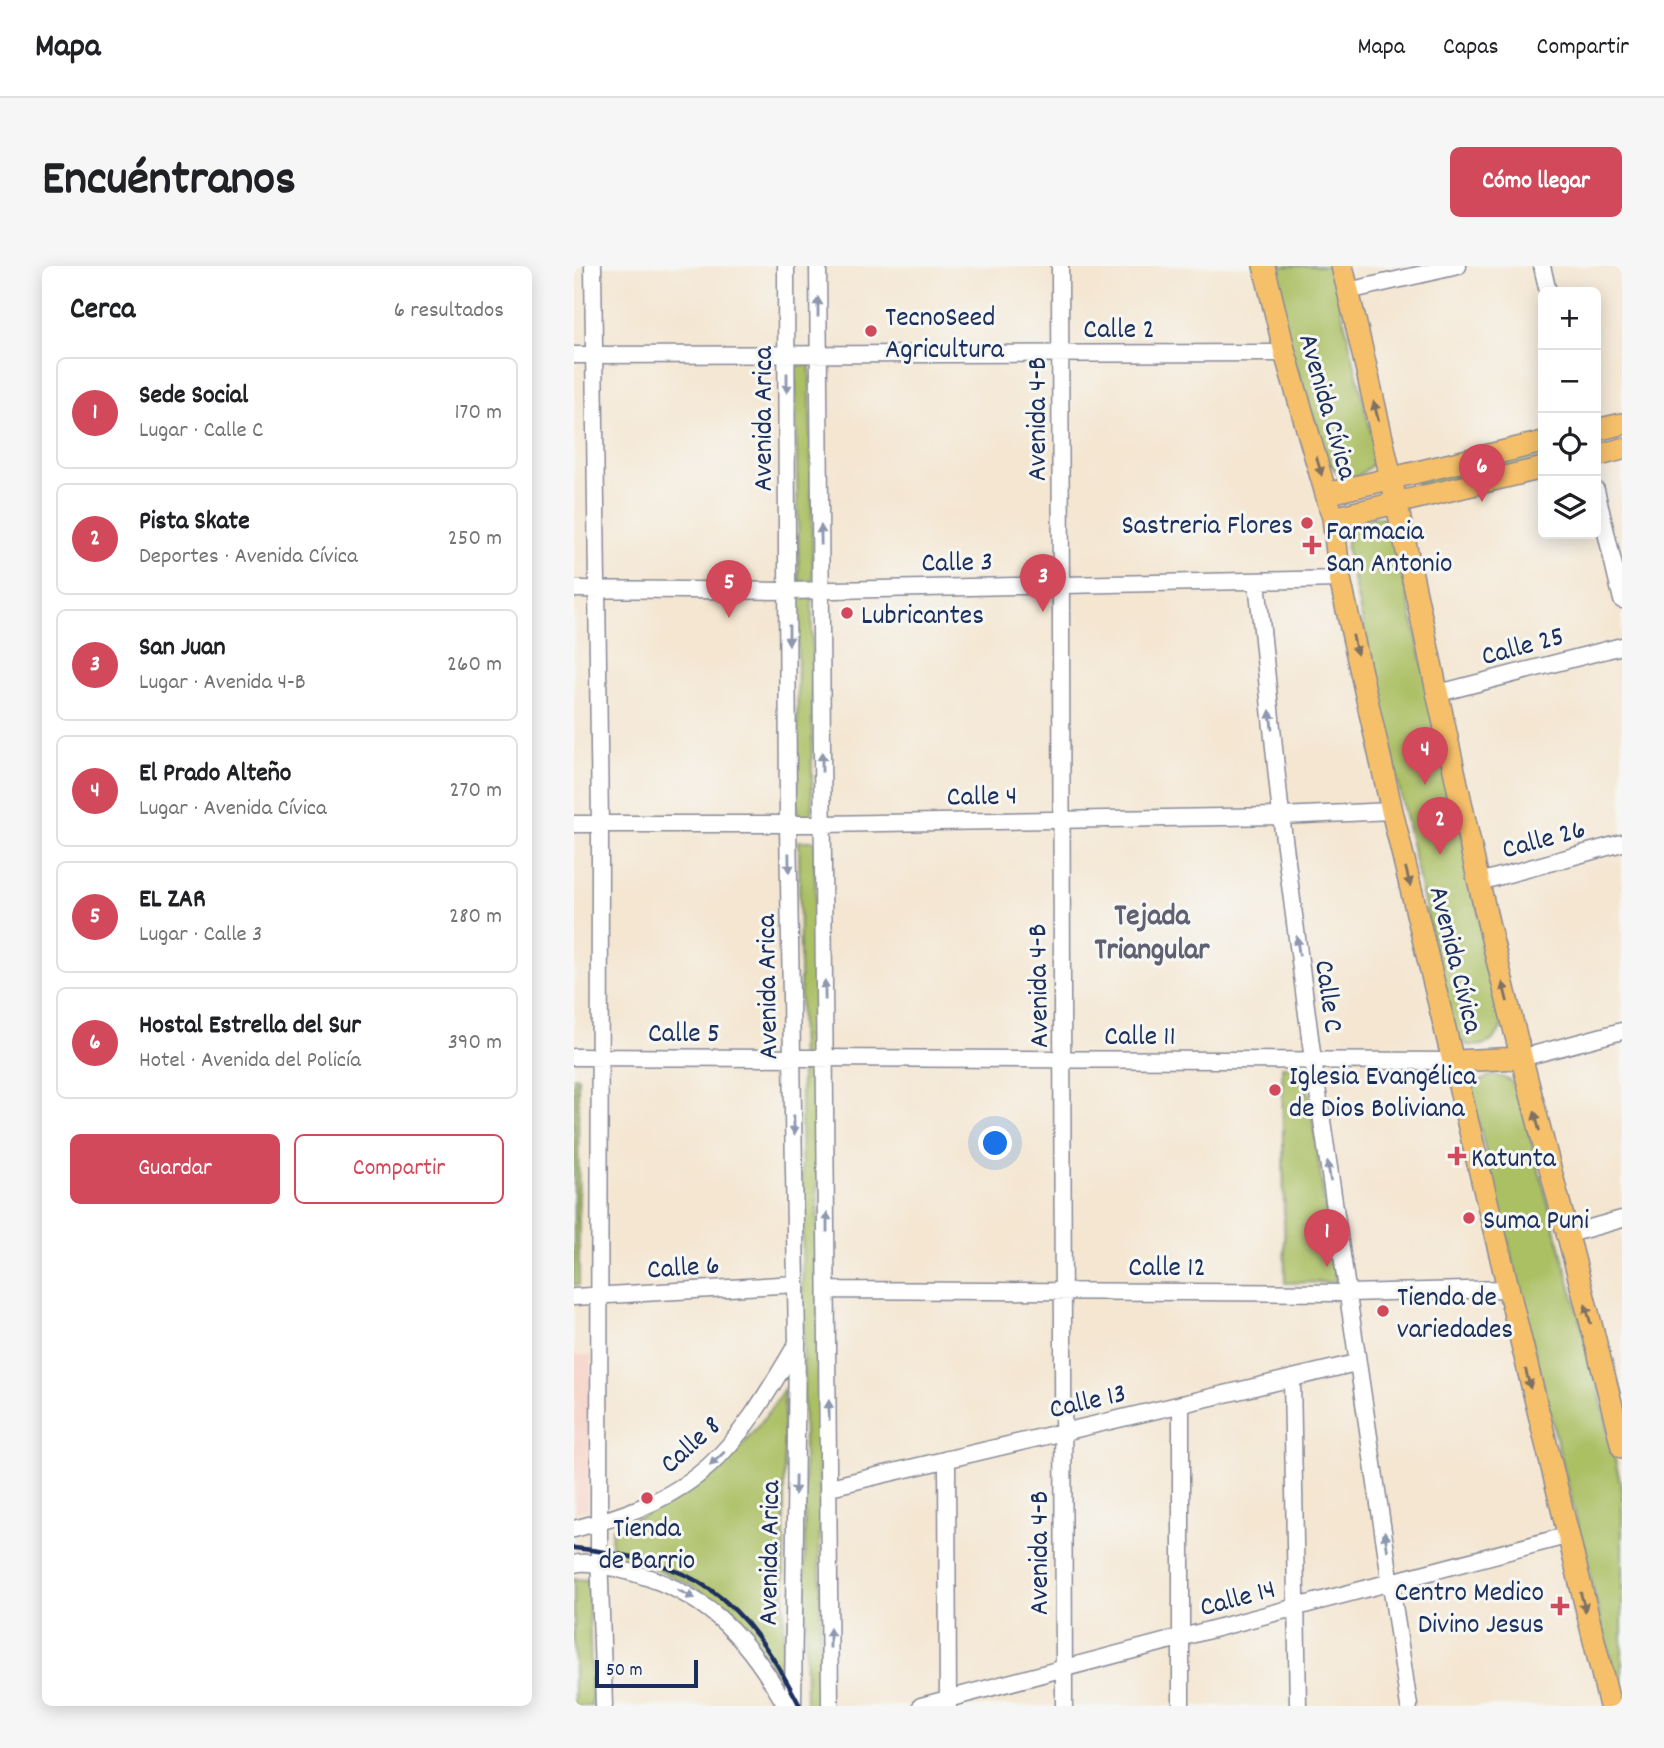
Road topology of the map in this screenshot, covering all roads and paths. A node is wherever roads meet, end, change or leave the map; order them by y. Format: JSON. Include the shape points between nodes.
{"nodes":[{"id":1,"x":593,"y":266,"type":"edge"},
{"id":2,"x":786,"y":266,"type":"edge"},
{"id":3,"x":818,"y":266,"type":"edge"},
{"id":4,"x":1060,"y":266,"type":"edge"},
{"id":5,"x":1264,"y":266,"type":"edge"},
{"id":6,"x":1342,"y":266,"type":"edge"},
{"id":7,"x":1458,"y":266,"type":"edge"},
{"id":8,"x":1542,"y":266,"type":"edge"},
{"id":9,"x":1547,"y":287,"type":"edge"},
{"id":10,"x":1348,"y":291,"type":"junction"},
{"id":11,"x":1062,"y":353,"type":"junction"},
{"id":12,"x":1285,"y":354,"type":"junction"},
{"id":13,"x":574,"y":355,"type":"edge"},
{"id":14,"x":592,"y":355,"type":"junction"},
{"id":15,"x":787,"y":355,"type":"junction"},
{"id":16,"x":817,"y":356,"type":"junction"},
{"id":17,"x":1622,"y":424,"type":"edge"},
{"id":18,"x":1601,"y":429,"type":"edge"},
{"id":19,"x":1538,"y":443,"type":"edge"},
{"id":20,"x":1622,"y":449,"type":"edge"},
{"id":21,"x":1601,"y":455,"type":"edge"},
{"id":22,"x":1538,"y":469,"type":"edge"},
{"id":23,"x":1392,"y":478,"type":"junction"},
{"id":24,"x":1326,"y":494,"type":"junction"},
{"id":25,"x":1397,"y":502,"type":"junction"},
{"id":26,"x":1601,"y":511,"type":"edge"},
{"id":27,"x":1333,"y":517,"type":"junction"},
{"id":28,"x":1340,"y":579,"type":"junction"},
{"id":29,"x":1257,"y":581,"type":"junction"},
{"id":30,"x":1060,"y":584,"type":"junction"},
{"id":31,"x":574,"y":589,"type":"edge"},
{"id":32,"x":598,"y":589,"type":"junction"},
{"id":33,"x":823,"y":590,"type":"junction"},
{"id":34,"x":789,"y":591,"type":"junction"},
{"id":35,"x":1622,"y":600,"type":"edge"},
{"id":36,"x":1622,"y":646,"type":"edge"},
{"id":37,"x":1435,"y":694,"type":"junction"},
{"id":38,"x":1392,"y":810,"type":"junction"},
{"id":39,"x":1281,"y":817,"type":"junction"},
{"id":40,"x":1061,"y":819,"type":"junction"},
{"id":41,"x":574,"y":824,"type":"edge"},
{"id":42,"x":822,"y":824,"type":"junction"},
{"id":43,"x":600,"y":825,"type":"junction"},
{"id":44,"x":788,"y":825,"type":"junction"},
{"id":45,"x":1622,"y":843,"type":"edge"},
{"id":46,"x":1479,"y":881,"type":"junction"},
{"id":47,"x":1622,"y":1031,"type":"edge"},
{"id":48,"x":574,"y":1057,"type":"edge"},
{"id":49,"x":598,"y":1057,"type":"junction"},
{"id":50,"x":794,"y":1057,"type":"junction"},
{"id":51,"x":826,"y":1058,"type":"junction"},
{"id":52,"x":1521,"y":1058,"type":"junction"},
{"id":53,"x":1063,"y":1060,"type":"junction"},
{"id":54,"x":1313,"y":1060,"type":"junction"},
{"id":55,"x":1454,"y":1061,"type":"junction"},
{"id":56,"x":1622,"y":1219,"type":"edge"},
{"id":57,"x":1565,"y":1234,"type":"junction"},
{"id":58,"x":796,"y":1284,"type":"junction"},
{"id":59,"x":1506,"y":1289,"type":"junction"},
{"id":60,"x":827,"y":1290,"type":"junction"},
{"id":61,"x":1061,"y":1291,"type":"junction"},
{"id":62,"x":1347,"y":1293,"type":"junction"},
{"id":63,"x":574,"y":1297,"type":"edge"},
{"id":64,"x":599,"y":1297,"type":"junction"},
{"id":65,"x":797,"y":1343,"type":"junction"},
{"id":66,"x":1356,"y":1363,"type":"junction"},
{"id":67,"x":1292,"y":1378,"type":"junction"},
{"id":68,"x":1617,"y":1403,"type":"edge"},
{"id":69,"x":1181,"y":1404,"type":"junction"},
{"id":70,"x":1062,"y":1432,"type":"junction"},
{"id":71,"x":1622,"y":1447,"type":"edge"},
{"id":72,"x":947,"y":1459,"type":"junction"},
{"id":73,"x":830,"y":1487,"type":"junction"},
{"id":74,"x":600,"y":1523,"type":"junction"},
{"id":75,"x":574,"y":1530,"type":"edge"},
{"id":76,"x":1566,"y":1536,"type":"junction"},
{"id":77,"x":574,"y":1564,"type":"edge"},
{"id":78,"x":600,"y":1566,"type":"junction"},
{"id":79,"x":1393,"y":1581,"type":"junction"},
{"id":80,"x":1297,"y":1607,"type":"junction"},
{"id":81,"x":1180,"y":1638,"type":"junction"},
{"id":82,"x":1064,"y":1668,"type":"junction"},
{"id":83,"x":948,"y":1702,"type":"edge"},
{"id":84,"x":604,"y":1706,"type":"edge"},
{"id":85,"x":786,"y":1706,"type":"edge"},
{"id":86,"x":793,"y":1706,"type":"edge"},
{"id":87,"x":830,"y":1706,"type":"edge"},
{"id":88,"x":921,"y":1706,"type":"edge"},
{"id":89,"x":1064,"y":1706,"type":"edge"},
{"id":90,"x":1181,"y":1706,"type":"edge"},
{"id":91,"x":1298,"y":1706,"type":"edge"},
{"id":92,"x":1409,"y":1706,"type":"edge"},
{"id":93,"x":1610,"y":1706,"type":"edge"}],
"edges":[{"from":1,"to":14,"type":"street"},
{"from":2,"to":15,"type":"street","name":"Avenida Arica"},
{"from":16,"to":3,"type":"street","name":"Avenida Arica","one_way":true},
{"from":4,"to":11,"type":"street","name":"Avenida 4-B"},
{"from":5,"to":12,"type":"main road","name":"Avenida Cívica"},
{"from":6,"to":10,"type":"main road","name":"Avenida Cívica"},
{"from":7,"to":10,"type":"street"},
{"from":8,"to":9,"type":"street"},
{"from":23,"to":10,"type":"main road","name":"Avenida Cívica","one_way":true},
{"from":11,"to":12,"type":"street","name":"Calle 2"},
{"from":11,"to":16,"type":"street","name":"Calle 2"},
{"from":11,"to":30,"type":"street","name":"Avenida 4-B"},
{"from":12,"to":24,"type":"main road","name":"Avenida Cívica","one_way":true},
{"from":13,"to":14,"type":"street","name":"Calle 2"},
{"from":14,"to":15,"type":"street","name":"Calle 2"},
{"from":14,"to":32,"type":"street"},
{"from":15,"to":16,"type":"street","name":"Calle 2"},
{"from":15,"to":34,"type":"street","name":"Avenida Arica","one_way":true},
{"from":33,"to":16,"type":"street","name":"Avenida Arica","one_way":true},
{"from":17,"to":18,"type":"main road"},
{"from":19,"to":23,"type":"main road"},
{"from":20,"to":21,"type":"main road"},
{"from":22,"to":25,"type":"main road"},
{"from":23,"to":24,"type":"main road"},
{"from":23,"to":25,"type":"main road","name":"Avenida Cívica"},
{"from":24,"to":27,"type":"main road","name":"Avenida Cívica"},
{"from":25,"to":27,"type":"main road"},
{"from":25,"to":37,"type":"main road","name":"Avenida Cívica"},
{"from":26,"to":35,"type":"street"},
{"from":27,"to":28,"type":"main road","name":"Avenida Cívica"},
{"from":28,"to":29,"type":"street","name":"Calle 3"},
{"from":28,"to":38,"type":"main road","name":"Avenida Cívica","one_way":true},
{"from":29,"to":30,"type":"street","name":"Calle 3"},
{"from":39,"to":29,"type":"street","name":"Calle C","one_way":true},
{"from":30,"to":33,"type":"street","name":"Calle 3"},
{"from":30,"to":40,"type":"street","name":"Avenida 4-B"},
{"from":31,"to":32,"type":"street","name":"Calle 3"},
{"from":32,"to":34,"type":"street","name":"Calle 3"},
{"from":32,"to":43,"type":"street"},
{"from":33,"to":34,"type":"street","name":"Calle 3"},
{"from":42,"to":33,"type":"street","name":"Avenida Arica","one_way":true},
{"from":34,"to":44,"type":"street","name":"Avenida Arica","one_way":true},
{"from":36,"to":37,"type":"street","name":"Calle 25"},
{"from":37,"to":46,"type":"main road","name":"Avenida Cívica"},
{"from":38,"to":39,"type":"street","name":"Calle 4"},
{"from":38,"to":55,"type":"main road","name":"Avenida Cívica","one_way":true},
{"from":39,"to":40,"type":"street","name":"Calle 4"},
{"from":54,"to":39,"type":"street","name":"Calle C","one_way":true},
{"from":40,"to":42,"type":"street","name":"Calle 4"},
{"from":40,"to":53,"type":"street","name":"Avenida 4-B"},
{"from":41,"to":43,"type":"street","name":"Calle 4"},
{"from":42,"to":44,"type":"street","name":"Calle 4"},
{"from":51,"to":42,"type":"street","name":"Avenida Arica","one_way":true},
{"from":43,"to":44,"type":"street","name":"Calle 4"},
{"from":43,"to":49,"type":"street"},
{"from":44,"to":50,"type":"street","name":"Avenida Arica","one_way":true},
{"from":45,"to":46,"type":"street","name":"Calle 26"},
{"from":52,"to":46,"type":"main road","name":"Avenida Cívica","one_way":true},
{"from":47,"to":52,"type":"street"},
{"from":48,"to":49,"type":"street","name":"Calle 5"},
{"from":49,"to":50,"type":"street","name":"Calle 5"},
{"from":49,"to":64,"type":"street"},
{"from":50,"to":51,"type":"street","name":"Calle 5"},
{"from":50,"to":58,"type":"street","name":"Avenida Arica","one_way":true},
{"from":51,"to":53,"type":"street","name":"Calle 11"},
{"from":60,"to":51,"type":"street","name":"Avenida Arica","one_way":true},
{"from":52,"to":55,"type":"main road"},
{"from":57,"to":52,"type":"main road","name":"Avenida Cívica","one_way":true},
{"from":53,"to":54,"type":"street","name":"Calle 11"},
{"from":53,"to":61,"type":"street","name":"Avenida 4-B"},
{"from":54,"to":55,"type":"street","name":"Calle 11"},
{"from":62,"to":54,"type":"street","name":"Calle C","one_way":true},
{"from":55,"to":59,"type":"main road","name":"Avenida Cívica"},
{"from":56,"to":57,"type":"street"},
{"from":68,"to":57,"type":"main road","name":"Avenida Cívica","one_way":true},
{"from":58,"to":64,"type":"street","name":"Calle 6"},
{"from":58,"to":65,"type":"street","name":"Avenida Arica"},
{"from":59,"to":62,"type":"street","name":"Calle 12"},
{"from":59,"to":76,"type":"main road","name":"Avenida Cívica","one_way":true},
{"from":60,"to":61,"type":"street","name":"Calle 12"},
{"from":73,"to":60,"type":"street","name":"Avenida Arica","one_way":true},
{"from":61,"to":62,"type":"street","name":"Calle 12"},
{"from":61,"to":70,"type":"street","name":"Avenida 4-B"},
{"from":62,"to":66,"type":"street","name":"Calle C"},
{"from":63,"to":64,"type":"street","name":"Calle 6"},
{"from":64,"to":74,"type":"street"},
{"from":65,"to":74,"type":"street","name":"Calle 8","one_way":true,"via":[[752,1420],[720,1458],[680,1491]]},
{"from":65,"to":86,"type":"street","name":"Avenida Arica","one_way":true},
{"from":66,"to":67,"type":"street","name":"Calle 13"},
{"from":79,"to":66,"type":"street","name":"Calle C","one_way":true},
{"from":67,"to":69,"type":"street","name":"Calle 13"},
{"from":67,"to":80,"type":"street"},
{"from":68,"to":71,"type":"main road","name":"Avenida Cívica"},
{"from":69,"to":70,"type":"street","name":"Calle 13"},
{"from":69,"to":81,"type":"street"},
{"from":70,"to":72,"type":"street","name":"Calle 13"},
{"from":70,"to":82,"type":"street","name":"Avenida 4-B"},
{"from":72,"to":73,"type":"street","name":"Calle 13"},
{"from":72,"to":83,"type":"street"},
{"from":87,"to":73,"type":"street","name":"Avenida Arica","one_way":true},
{"from":74,"to":75,"type":"street","name":"Calle 8"},
{"from":74,"to":78,"type":"street"},
{"from":76,"to":79,"type":"street","name":"Calle 14"},
{"from":76,"to":93,"type":"main road","name":"Avenida Cívica","one_way":true},
{"from":77,"to":78,"type":"street"},
{"from":78,"to":84,"type":"street"},
{"from":78,"to":85,"type":"street","one_way":true,"via":[[636,1574],[700,1601],[749,1648]]},
{"from":79,"to":80,"type":"street","name":"Calle 14"},
{"from":79,"to":92,"type":"street","name":"Calle C"},
{"from":80,"to":81,"type":"street","name":"Calle 14"},
{"from":80,"to":91,"type":"street"},
{"from":81,"to":82,"type":"street","name":"Calle 14"},
{"from":81,"to":90,"type":"street"},
{"from":82,"to":83,"type":"street","name":"Calle 14"},
{"from":82,"to":89,"type":"street","name":"Avenida 4-B"},
{"from":83,"to":88,"type":"street","name":"Calle 14"}]}
